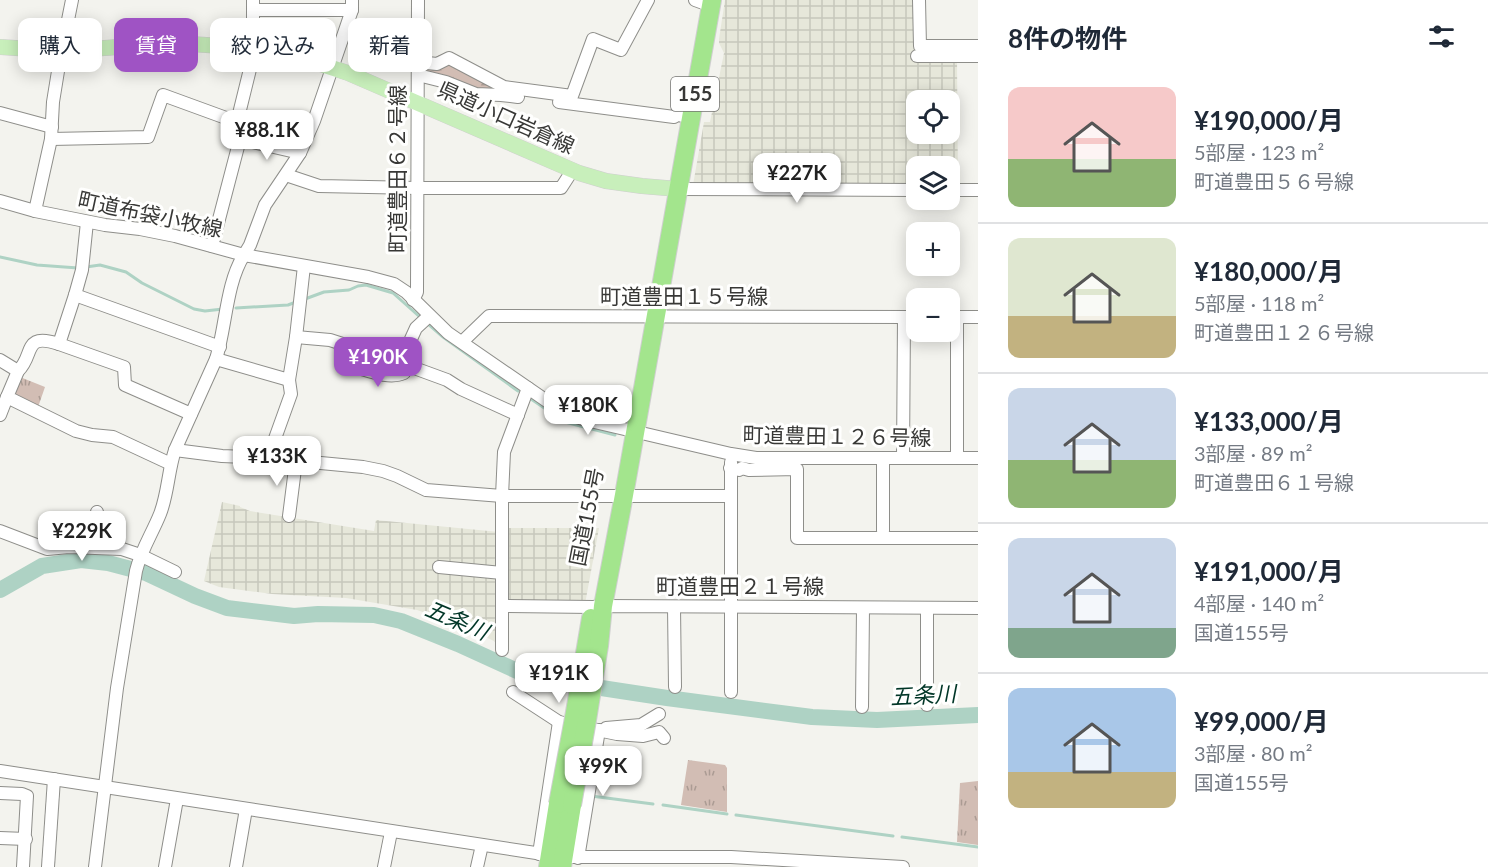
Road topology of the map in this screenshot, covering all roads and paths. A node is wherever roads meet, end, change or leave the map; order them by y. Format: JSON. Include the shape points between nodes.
{"nodes":[{"id":1,"x":72,"y":0,"type":"edge"},
{"id":2,"x":418,"y":0,"type":"edge"},
{"id":3,"x":648,"y":0,"type":"edge"},
{"id":4,"x":919,"y":0,"type":"edge"},
{"id":5,"x":705,"y":1,"type":"edge"},
{"id":6,"x":253,"y":5,"type":"edge"},
{"id":7,"x":352,"y":5,"type":"edge"},
{"id":8,"x":68,"y":18,"type":"edge"},
{"id":9,"x":418,"y":18,"type":"edge"},
{"id":10,"x":210,"y":45,"type":"edge"},
{"id":11,"x":978,"y":46,"type":"edge"},
{"id":12,"x":0,"y":47,"type":"edge"},
{"id":13,"x":18,"y":48,"type":"edge"},
{"id":14,"x":102,"y":48,"type":"edge"},
{"id":15,"x":919,"y":51,"type":"junction"},
{"id":16,"x":978,"y":56,"type":"edge"},
{"id":17,"x":336,"y":57,"type":"edge"},
{"id":18,"x":432,"y":65,"type":"edge"},
{"id":19,"x":336,"y":68,"type":"edge"},
{"id":20,"x":59,"y":72,"type":"edge"},
{"id":21,"x":250,"y":72,"type":"edge"},
{"id":22,"x":331,"y":72,"type":"edge"},
{"id":23,"x":418,"y":72,"type":"edge"},
{"id":24,"x":424,"y":72,"type":"edge"},
{"id":25,"x":571,"y":100,"type":"junction"},
{"id":26,"x":418,"y":102,"type":"junction"},
{"id":27,"x":0,"y":113,"type":"edge"},
{"id":28,"x":686,"y":117,"type":"junction"},
{"id":29,"x":237,"y":122,"type":"junction"},
{"id":30,"x":52,"y":133,"type":"junction"},
{"id":31,"x":240,"y":139,"type":"junction"},
{"id":32,"x":300,"y":153,"type":"junction"},
{"id":33,"x":572,"y":171,"type":"junction"},
{"id":34,"x":286,"y":175,"type":"junction"},
{"id":35,"x":418,"y":188,"type":"junction"},
{"id":36,"x":676,"y":188,"type":"junction"},
{"id":37,"x":906,"y":190,"type":"edge"},
{"id":38,"x":960,"y":190,"type":"edge"},
{"id":39,"x":978,"y":190,"type":"edge"},
{"id":40,"x":0,"y":201,"type":"edge"},
{"id":41,"x":35,"y":211,"type":"junction"},
{"id":42,"x":87,"y":222,"type":"junction"},
{"id":43,"x":212,"y":246,"type":"junction"},
{"id":44,"x":244,"y":255,"type":"junction"},
{"id":45,"x":304,"y":266,"type":"junction"},
{"id":46,"x":75,"y":295,"type":"junction"},
{"id":47,"x":413,"y":300,"type":"junction"},
{"id":48,"x":429,"y":316,"type":"junction"},
{"id":49,"x":652,"y":316,"type":"junction"},
{"id":50,"x":906,"y":317,"type":"edge"},
{"id":51,"x":960,"y":317,"type":"edge"},
{"id":52,"x":978,"y":317,"type":"edge"},
{"id":53,"x":296,"y":337,"type":"junction"},
{"id":54,"x":462,"y":342,"type":"junction"},
{"id":55,"x":909,"y":342,"type":"edge"},
{"id":56,"x":954,"y":342,"type":"edge"},
{"id":57,"x":59,"y":344,"type":"junction"},
{"id":58,"x":218,"y":353,"type":"junction"},
{"id":59,"x":0,"y":360,"type":"edge"},
{"id":60,"x":406,"y":365,"type":"junction"},
{"id":61,"x":18,"y":371,"type":"junction"},
{"id":62,"x":289,"y":380,"type":"junction"},
{"id":63,"x":528,"y":388,"type":"junction"},
{"id":64,"x":7,"y":397,"type":"junction"},
{"id":65,"x":191,"y":414,"type":"junction"},
{"id":66,"x":0,"y":415,"type":"edge"},
{"id":67,"x":518,"y":415,"type":"junction"},
{"id":68,"x":631,"y":431,"type":"junction"},
{"id":69,"x":175,"y":450,"type":"junction"},
{"id":70,"x":731,"y":454,"type":"junction"},
{"id":71,"x":268,"y":458,"type":"junction"},
{"id":72,"x":805,"y":458,"type":"junction"},
{"id":73,"x":883,"y":458,"type":"junction"},
{"id":74,"x":903,"y":458,"type":"junction"},
{"id":75,"x":957,"y":458,"type":"junction"},
{"id":76,"x":978,"y":458,"type":"edge"},
{"id":77,"x":296,"y":461,"type":"junction"},
{"id":78,"x":171,"y":464,"type":"junction"},
{"id":79,"x":730,"y":468,"type":"junction"},
{"id":80,"x":730,"y":495,"type":"junction"},
{"id":81,"x":502,"y":496,"type":"junction"},
{"id":82,"x":619,"y":496,"type":"junction"},
{"id":83,"x":97,"y":512,"type":"dead end"},
{"id":84,"x":288,"y":516,"type":"dead end"},
{"id":85,"x":0,"y":531,"type":"edge"},
{"id":86,"x":883,"y":531,"type":"junction"},
{"id":87,"x":978,"y":531,"type":"edge"},
{"id":88,"x":978,"y":538,"type":"edge"},
{"id":89,"x":91,"y":547,"type":"junction"},
{"id":90,"x":140,"y":556,"type":"junction"},
{"id":91,"x":439,"y":567,"type":"dead end"},
{"id":92,"x":175,"y":572,"type":"dead end"},
{"id":93,"x":502,"y":573,"type":"junction"},
{"id":94,"x":502,"y":606,"type":"junction"},
{"id":95,"x":598,"y":607,"type":"junction"},
{"id":96,"x":674,"y":607,"type":"junction"},
{"id":97,"x":731,"y":607,"type":"junction"},
{"id":98,"x":863,"y":608,"type":"junction"},
{"id":99,"x":927,"y":608,"type":"junction"},
{"id":100,"x":978,"y":608,"type":"edge"},
{"id":101,"x":502,"y":650,"type":"dead end"},
{"id":102,"x":675,"y":687,"type":"dead end"},
{"id":103,"x":513,"y":692,"type":"dead end"},
{"id":104,"x":731,"y":692,"type":"dead end"},
{"id":105,"x":927,"y":705,"type":"dead end"},
{"id":106,"x":862,"y":707,"type":"dead end"},
{"id":107,"x":659,"y":714,"type":"dead end"},
{"id":108,"x":580,"y":718,"type":"junction"},
{"id":109,"x":664,"y":738,"type":"dead end"},
{"id":110,"x":0,"y":771,"type":"edge"},
{"id":111,"x":54,"y":779,"type":"junction"},
{"id":112,"x":106,"y":788,"type":"junction"},
{"id":113,"x":0,"y":793,"type":"edge"},
{"id":114,"x":177,"y":799,"type":"junction"},
{"id":115,"x":246,"y":809,"type":"junction"},
{"id":116,"x":392,"y":832,"type":"junction"},
{"id":117,"x":0,"y":838,"type":"edge"},
{"id":118,"x":26,"y":839,"type":"junction"},
{"id":119,"x":482,"y":845,"type":"junction"},
{"id":120,"x":556,"y":860,"type":"edge"},
{"id":121,"x":652,"y":862,"type":"edge"},
{"id":122,"x":731,"y":862,"type":"edge"},
{"id":123,"x":815,"y":864,"type":"edge"},
{"id":124,"x":23,"y":867,"type":"edge"},
{"id":125,"x":48,"y":867,"type":"edge"},
{"id":126,"x":95,"y":867,"type":"edge"},
{"id":127,"x":165,"y":867,"type":"edge"},
{"id":128,"x":236,"y":867,"type":"edge"},
{"id":129,"x":384,"y":867,"type":"edge"},
{"id":130,"x":477,"y":867,"type":"edge"},
{"id":131,"x":898,"y":867,"type":"edge"},
{"id":132,"x":903,"y":867,"type":"edge"}],
"edges":[{"from":1,"to":8,"type":"street"},
{"from":2,"to":9,"type":"street","name":"町道豊田６２号線"},
{"from":3,"to":25,"type":"street","via":[[621,50],[592,39]]},
{"from":4,"to":15,"type":"street"},
{"from":5,"to":28,"type":"highway","name":"国道155号","number":"155"},
{"from":5,"to":36,"type":"highway","name":"国道155号","number":"155"},
{"from":6,"to":7,"type":"street"},
{"from":7,"to":17,"type":"street"},
{"from":10,"to":14,"type":"main road","name":"県道小口岩倉線","via":[[175,43]]},
{"from":11,"to":15,"type":"street"},
{"from":12,"to":13,"type":"main road","name":"県道小口岩倉線"},
{"from":15,"to":16,"type":"street"},
{"from":18,"to":25,"type":"street","via":[[449,58],[504,87]]},
{"from":19,"to":26,"type":"main road","name":"県道小口岩倉線"},
{"from":20,"to":30,"type":"street"},
{"from":21,"to":29,"type":"street"},
{"from":22,"to":32,"type":"street"},
{"from":23,"to":26,"type":"street","name":"町道豊田６２号線"},
{"from":24,"to":25,"type":"street","via":[[476,94]]},
{"from":25,"to":28,"type":"street"},
{"from":26,"to":33,"type":"main road","name":"県道小口岩倉線"},
{"from":26,"to":35,"type":"street","name":"町道豊田６２号線"},
{"from":27,"to":30,"type":"street"},
{"from":28,"to":36,"type":"highway","name":"国道155号","number":"155"},
{"from":29,"to":30,"type":"street","via":[[163,95],[148,137]]},
{"from":29,"to":31,"type":"street","via":[[241,127]]},
{"from":30,"to":41,"type":"street"},
{"from":31,"to":32,"type":"street"},
{"from":31,"to":43,"type":"street"},
{"from":32,"to":34,"type":"street"},
{"from":33,"to":35,"type":"street","via":[[561,188]]},
{"from":33,"to":36,"type":"main road","name":"県道小口岩倉線","via":[[606,182]]},
{"from":34,"to":35,"type":"street","via":[[319,186]]},
{"from":34,"to":44,"type":"street","via":[[265,205]]},
{"from":35,"to":47,"type":"street","name":"町道豊田６２号線","via":[[417,292]]},
{"from":36,"to":37,"type":"street"},
{"from":36,"to":49,"type":"highway","name":"国道155号","number":"155"},
{"from":38,"to":39,"type":"street"},
{"from":40,"to":41,"type":"street","name":"町道布袋小牧線"},
{"from":41,"to":42,"type":"street","name":"町道布袋小牧線"},
{"from":42,"to":43,"type":"street","name":"町道布袋小牧線","via":[[140,229]]},
{"from":42,"to":46,"type":"street"},
{"from":43,"to":44,"type":"street","name":"町道布袋小牧線"},
{"from":44,"to":45,"type":"street","name":"町道豊田１２６号線"},
{"from":44,"to":58,"type":"street","name":"町道布袋小牧線","via":[[234,278]]},
{"from":45,"to":47,"type":"street","name":"町道豊田１２６号線","via":[[383,281],[400,288]]},
{"from":45,"to":53,"type":"street"},
{"from":46,"to":57,"type":"street"},
{"from":46,"to":58,"type":"street"},
{"from":47,"to":48,"type":"street","name":"町道豊田１２６号線"},
{"from":48,"to":54,"type":"street","name":"町道豊田１２６号線"},
{"from":48,"to":60,"type":"street","via":[[416,328]]},
{"from":49,"to":50,"type":"street","name":"町道豊田１５号線"},
{"from":49,"to":54,"type":"street","name":"町道豊田１５号線","via":[[489,316]]},
{"from":49,"to":68,"type":"highway","name":"国道155号","number":"155"},
{"from":51,"to":52,"type":"street"},
{"from":53,"to":60,"type":"street","via":[[330,339],[358,349],[352,366],[379,373],[399,376]]},
{"from":53,"to":62,"type":"street"},
{"from":54,"to":63,"type":"street","name":"町道豊田１２６号線"},
{"from":55,"to":74,"type":"street"},
{"from":56,"to":75,"type":"street"},
{"from":57,"to":61,"type":"street","via":[[32,344]]},
{"from":57,"to":65,"type":"street","via":[[124,367],[125,385]]},
{"from":58,"to":62,"type":"street"},
{"from":58,"to":65,"type":"street","name":"町道布袋小牧線"},
{"from":59,"to":61,"type":"street"},
{"from":60,"to":67,"type":"street","via":[[447,380]]},
{"from":61,"to":64,"type":"street"},
{"from":62,"to":71,"type":"street","via":[[291,394]]},
{"from":63,"to":67,"type":"street"},
{"from":63,"to":68,"type":"street","name":"町道豊田１２６号線","via":[[571,415]]},
{"from":64,"to":66,"type":"street"},
{"from":64,"to":78,"type":"street","via":[[76,431],[113,438]]},
{"from":65,"to":69,"type":"street","name":"町道布袋小牧線"},
{"from":67,"to":81,"type":"street","via":[[504,452]]},
{"from":68,"to":70,"type":"street","name":"町道豊田１２６号線"},
{"from":68,"to":82,"type":"highway","name":"国道155号","number":"155"},
{"from":69,"to":71,"type":"street"},
{"from":69,"to":78,"type":"street","name":"町道布袋小牧線"},
{"from":70,"to":72,"type":"street","name":"町道豊田１２６号線"},
{"from":70,"to":79,"type":"street"},
{"from":71,"to":77,"type":"street"},
{"from":72,"to":73,"type":"street","name":"町道豊田１２６号線"},
{"from":72,"to":86,"type":"street","via":[[804,530]]},
{"from":73,"to":74,"type":"street","name":"町道豊田１２６号線"},
{"from":73,"to":86,"type":"street"},
{"from":74,"to":75,"type":"street","name":"町道豊田１２６号線"},
{"from":75,"to":76,"type":"street","name":"町道豊田１２６号線"},
{"from":77,"to":81,"type":"street","via":[[383,471],[426,490]]},
{"from":77,"to":84,"type":"street"},
{"from":78,"to":90,"type":"street","name":"町道布袋小牧線","via":[[160,514]]},
{"from":79,"to":80,"type":"street"},
{"from":79,"to":88,"type":"street","via":[[797,469],[797,538]]},
{"from":80,"to":82,"type":"street"},
{"from":80,"to":97,"type":"street"},
{"from":81,"to":82,"type":"street"},
{"from":81,"to":93,"type":"street"},
{"from":82,"to":95,"type":"highway","name":"国道155号","number":"155"},
{"from":83,"to":89,"type":"street"},
{"from":85,"to":89,"type":"street","via":[[47,549]]},
{"from":86,"to":87,"type":"street"},
{"from":89,"to":90,"type":"street","via":[[123,549]]},
{"from":90,"to":92,"type":"street"},
{"from":90,"to":112,"type":"street","name":"町道布袋小牧線","via":[[117,688]]},
{"from":91,"to":93,"type":"street"},
{"from":93,"to":94,"type":"street"},
{"from":94,"to":95,"type":"street","name":"町道豊田２１号線"},
{"from":94,"to":101,"type":"street"},
{"from":95,"to":96,"type":"street","name":"町道豊田２１号線"},
{"from":95,"to":108,"type":"highway","name":"国道155号","number":"155","via":[[599,646],[588,675]]},
{"from":96,"to":97,"type":"street","name":"町道豊田２１号線"},
{"from":96,"to":102,"type":"street"},
{"from":97,"to":98,"type":"street","name":"町道豊田２１号線"},
{"from":97,"to":104,"type":"street"},
{"from":98,"to":99,"type":"street","name":"町道豊田２１号線"},
{"from":98,"to":106,"type":"street"},
{"from":99,"to":100,"type":"street","name":"町道豊田２１号線"},
{"from":99,"to":105,"type":"street"},
{"from":103,"to":108,"type":"street"},
{"from":107,"to":108,"type":"street","via":[[641,725],[608,727]]},
{"from":108,"to":109,"type":"street","via":[[617,734],[643,736],[658,732]]},
{"from":108,"to":120,"type":"street"},
{"from":108,"to":120,"type":"street"},
{"from":108,"to":120,"type":"highway","name":"国道155号","number":"155","bridge":true},
{"from":110,"to":111,"type":"street"},
{"from":111,"to":112,"type":"street"},
{"from":111,"to":125,"type":"street"},
{"from":112,"to":114,"type":"street"},
{"from":112,"to":126,"type":"street","name":"町道布袋小牧線"},
{"from":113,"to":118,"type":"street","via":[[27,796]]},
{"from":114,"to":115,"type":"street"},
{"from":114,"to":127,"type":"street"},
{"from":115,"to":116,"type":"street"},
{"from":115,"to":128,"type":"street"},
{"from":116,"to":119,"type":"street"},
{"from":116,"to":129,"type":"street"},
{"from":117,"to":118,"type":"street"},
{"from":118,"to":124,"type":"street"},
{"from":119,"to":120,"type":"street"},
{"from":119,"to":130,"type":"street"},
{"from":120,"to":121,"type":"street"},
{"from":121,"to":122,"type":"street"},
{"from":122,"to":123,"type":"street"},
{"from":123,"to":131,"type":"street"},
{"from":131,"to":132,"type":"street"}]}
